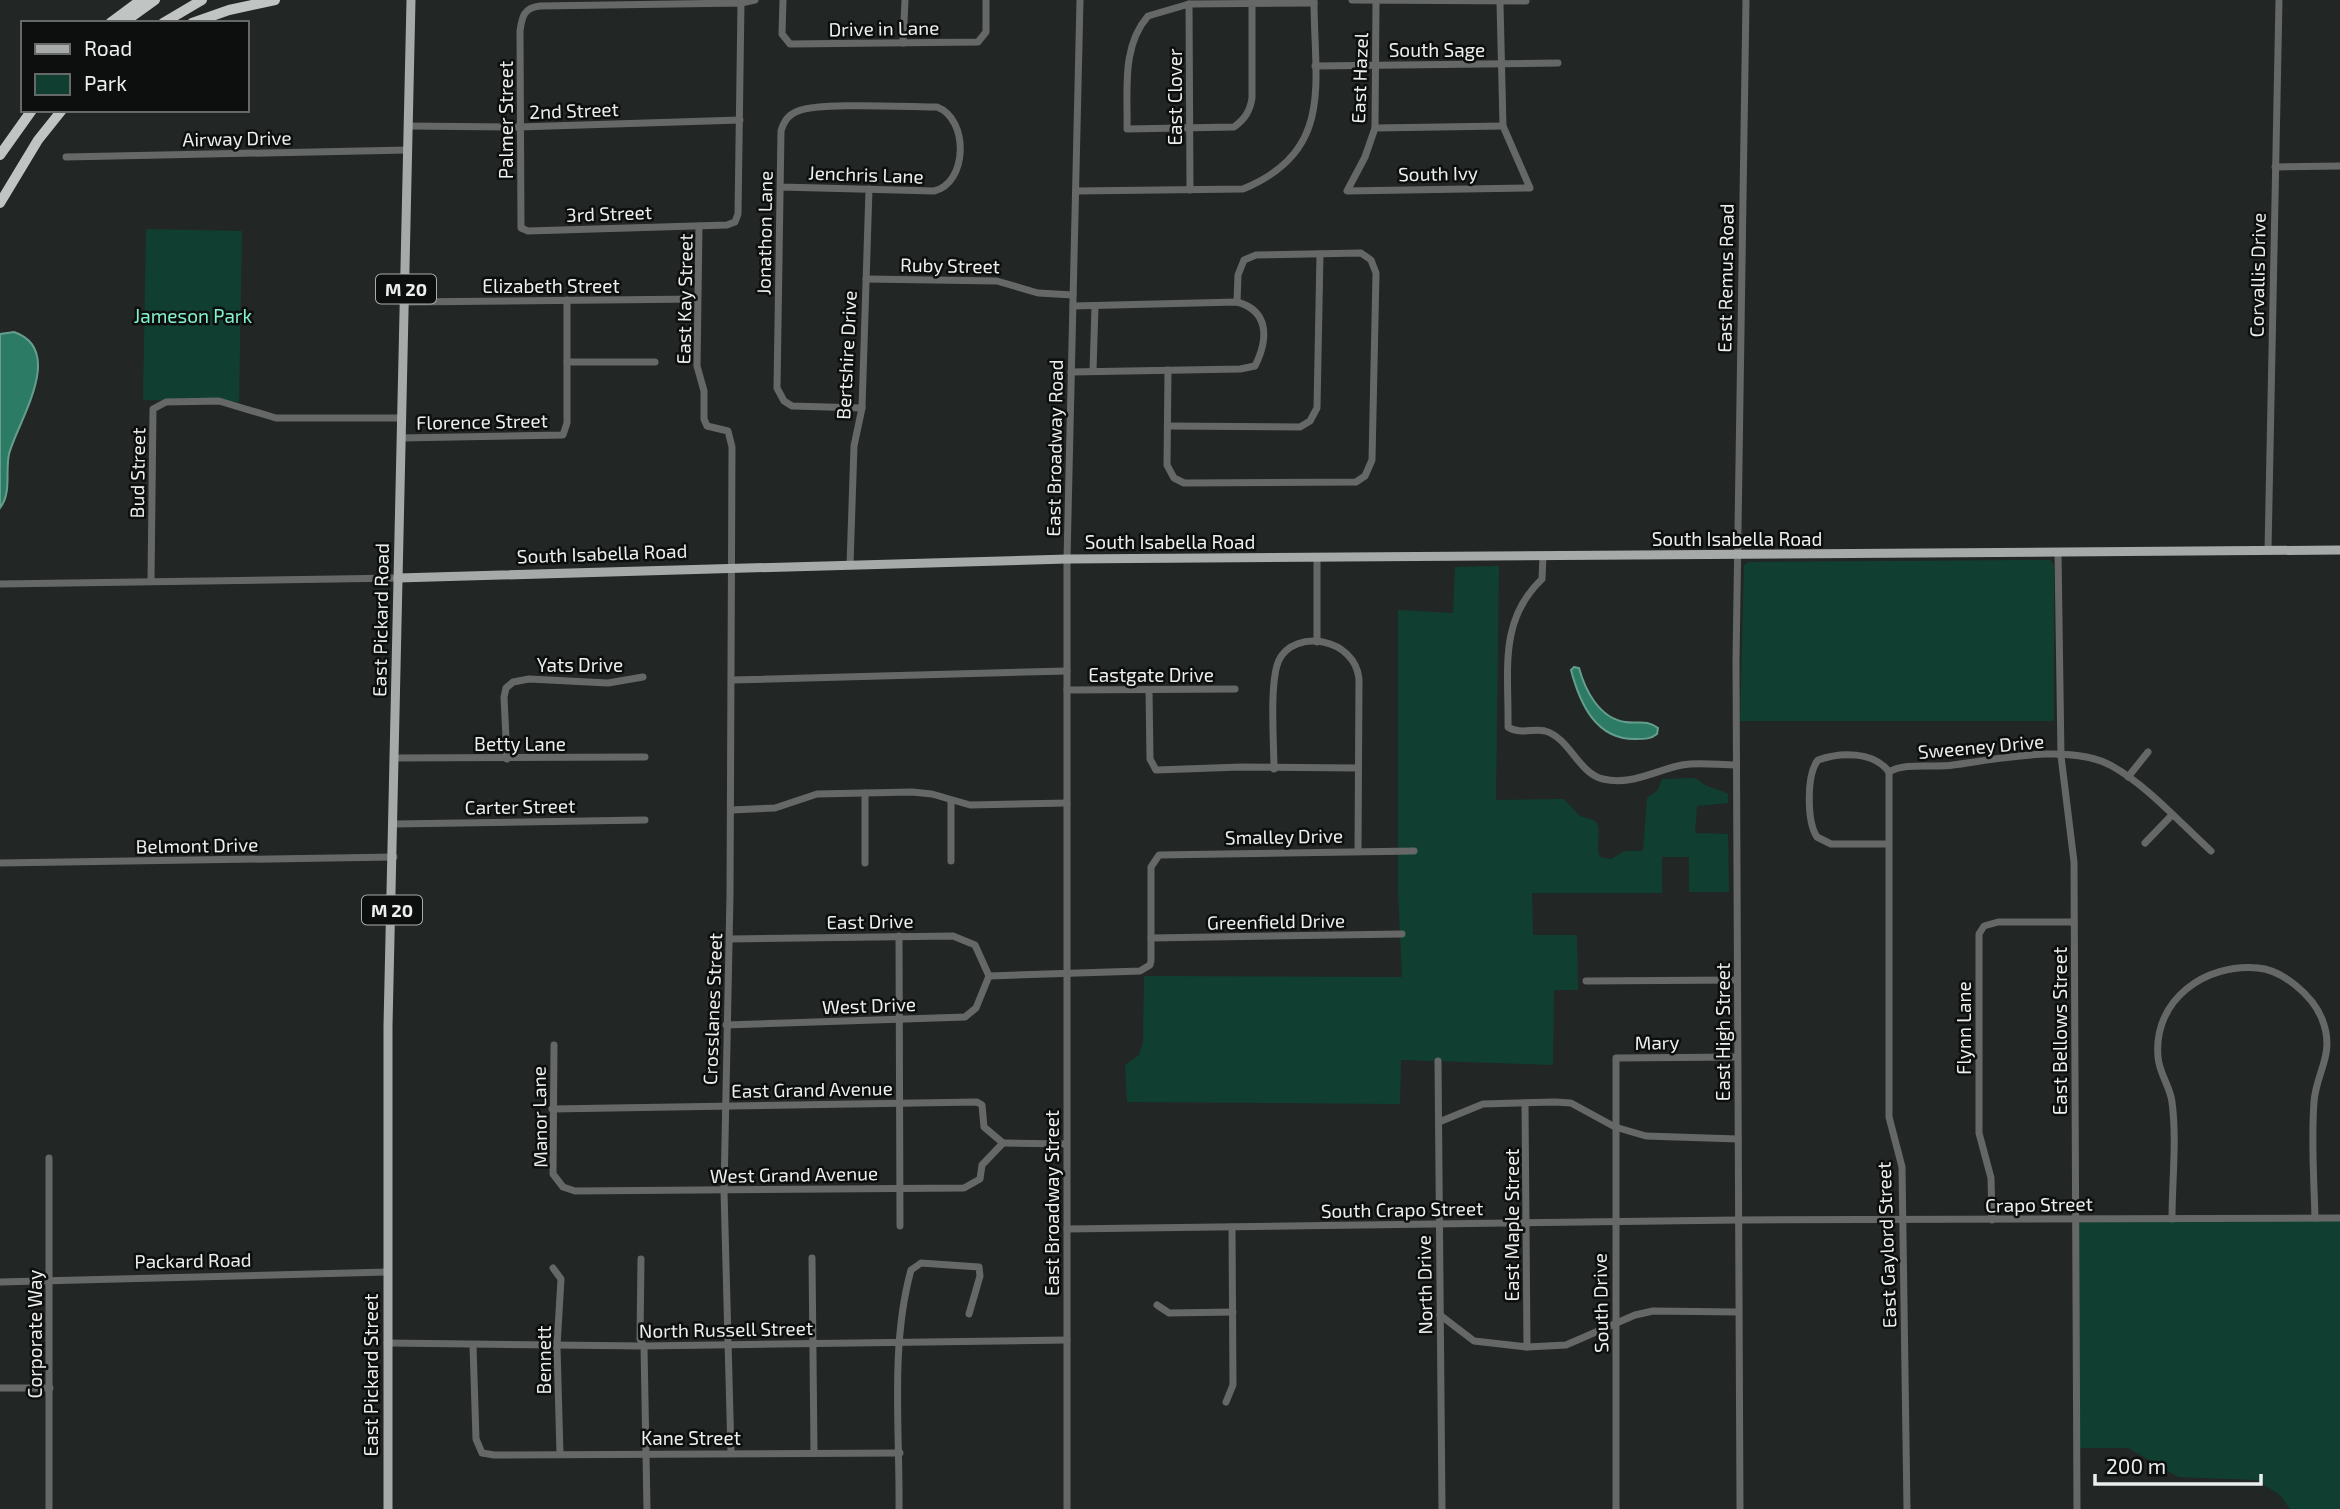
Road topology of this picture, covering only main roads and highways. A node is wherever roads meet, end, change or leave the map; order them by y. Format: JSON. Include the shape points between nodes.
{"nodes":[{"id":1,"x":141,"y":0,"type":"edge"},
{"id":2,"x":155,"y":0,"type":"edge"},
{"id":3,"x":202,"y":0,"type":"edge"},
{"id":4,"x":275,"y":0,"type":"edge"},
{"id":5,"x":411,"y":0,"type":"edge"},
{"id":6,"x":113,"y":21,"type":"edge"},
{"id":7,"x":125,"y":21,"type":"edge"},
{"id":8,"x":166,"y":21,"type":"edge"},
{"id":9,"x":198,"y":21,"type":"edge"},
{"id":10,"x":60,"y":112,"type":"edge"},
{"id":11,"x":28,"y":114,"type":"edge"},
{"id":12,"x":0,"y":155,"type":"edge"},
{"id":13,"x":0,"y":202,"type":"edge"},
{"id":14,"x":2340,"y":550,"type":"edge"},
{"id":15,"x":398,"y":578,"type":"junction"},
{"id":16,"x":387,"y":1241,"type":"joint"},
{"id":17,"x":388,"y":1509,"type":"edge"}],
"edges":[{"from":1,"to":6,"type":"highway"},
{"from":2,"to":7,"type":"highway"},
{"from":3,"to":8,"type":"highway"},
{"from":4,"to":9,"type":"highway"},
{"from":5,"to":15,"type":"main road","name":"East Pickard Road","number":"M 20"},
{"from":10,"to":13,"type":"highway"},
{"from":11,"to":12,"type":"highway"},
{"from":14,"to":15,"type":"main road","name":"South Isabella Road","via":[[1068,559]]},
{"from":15,"to":16,"type":"main road","name":"East Pickard Road","number":"M 20"},
{"from":16,"to":17,"type":"main road","name":"East Pickard Street","number":"M 20"}]}
